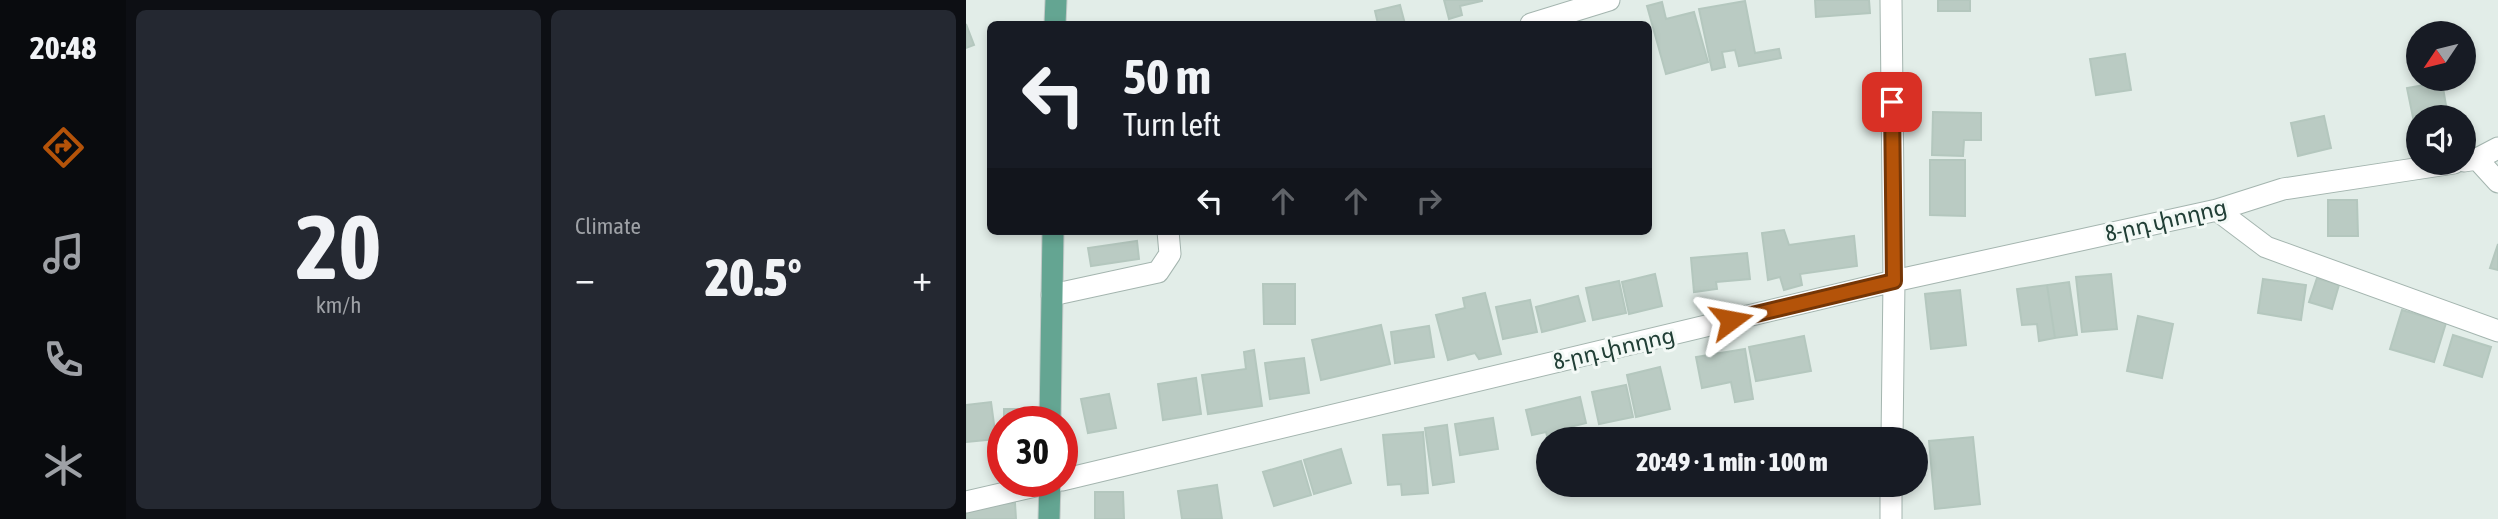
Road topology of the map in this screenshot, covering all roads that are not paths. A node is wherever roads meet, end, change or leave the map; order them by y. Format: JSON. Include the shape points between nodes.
{"nodes":[{"id":1,"x":1056,"y":0,"type":"edge"},
{"id":2,"x":1609,"y":0,"type":"edge"},
{"id":3,"x":1891,"y":0,"type":"edge"},
{"id":4,"x":1055,"y":21,"type":"edge"},
{"id":5,"x":1541,"y":21,"type":"edge"},
{"id":6,"x":2498,"y":148,"type":"edge"},
{"id":7,"x":2476,"y":158,"type":"edge"},
{"id":8,"x":2476,"y":164,"type":"edge"},
{"id":9,"x":2406,"y":170,"type":"edge"},
{"id":10,"x":2498,"y":182,"type":"edge"},
{"id":11,"x":2217,"y":210,"type":"junction"},
{"id":12,"x":1053,"y":235,"type":"edge"},
{"id":13,"x":1168,"y":235,"type":"edge"},
{"id":14,"x":1894,"y":281,"type":"junction"},
{"id":15,"x":1052,"y":295,"type":"junction"},
{"id":16,"x":2498,"y":331,"type":"edge"},
{"id":17,"x":1050,"y":406,"type":"edge"},
{"id":18,"x":1892,"y":427,"type":"edge"},
{"id":19,"x":1078,"y":476,"type":"edge"},
{"id":20,"x":987,"y":497,"type":"edge"},
{"id":21,"x":1052,"y":497,"type":"edge"},
{"id":22,"x":1891,"y":497,"type":"edge"},
{"id":23,"x":966,"y":502,"type":"edge"},
{"id":24,"x":1049,"y":519,"type":"edge"},
{"id":25,"x":1891,"y":519,"type":"edge"}],
"edges":[{"from":1,"to":4,"type":"main road"},
{"from":2,"to":5,"type":"street"},
{"from":3,"to":14,"type":"street"},
{"from":6,"to":7,"type":"street"},
{"from":8,"to":10,"type":"street"},
{"from":9,"to":11,"type":"street","name":"8-րդ փողոց","via":[[2283,189]]},
{"from":11,"to":14,"type":"street","name":"8-րդ փողոց"},
{"from":11,"to":16,"type":"street","via":[[2266,247]]},
{"from":12,"to":15,"type":"main road"},
{"from":13,"to":15,"type":"street","via":[[1170,254],[1158,272]]},
{"from":14,"to":18,"type":"street"},
{"from":14,"to":19,"type":"street","name":"8-րդ փողոց"},
{"from":15,"to":17,"type":"main road"},
{"from":20,"to":23,"type":"street","name":"8-րդ փողոց"},
{"from":21,"to":24,"type":"main road"},
{"from":22,"to":25,"type":"street"}]}
